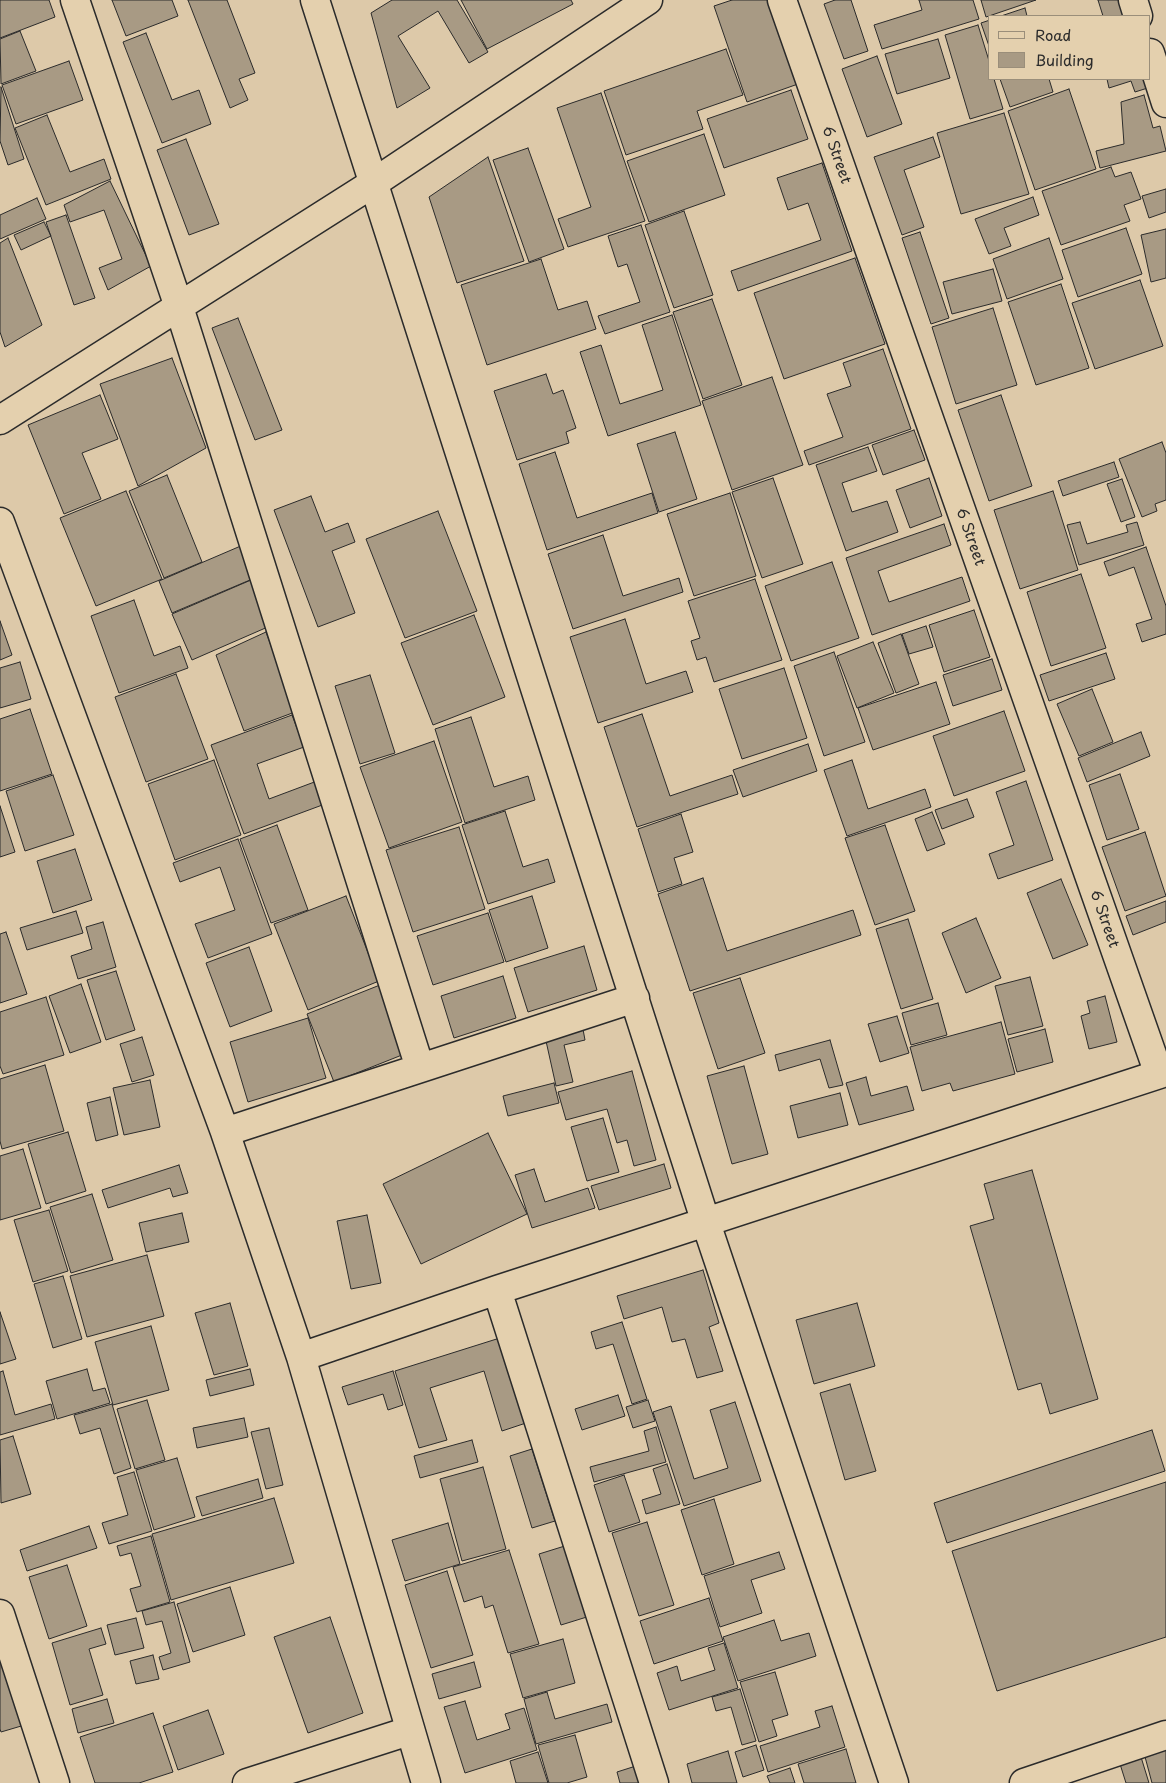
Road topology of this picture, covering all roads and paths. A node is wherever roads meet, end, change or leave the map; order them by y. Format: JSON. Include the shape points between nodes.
{"nodes":[{"id":1,"x":75,"y":0,"type":"edge"},
{"id":2,"x":315,"y":0,"type":"edge"},
{"id":3,"x":648,"y":0,"type":"edge"},
{"id":4,"x":782,"y":0,"type":"edge"},
{"id":5,"x":1133,"y":0,"type":"edge"},
{"id":6,"x":1138,"y":15,"type":"edge"},
{"id":7,"x":1151,"y":56,"type":"edge"},
{"id":8,"x":1166,"y":103,"type":"edge"},
{"id":9,"x":375,"y":182,"type":"junction"},
{"id":10,"x":179,"y":307,"type":"junction"},
{"id":11,"x":0,"y":420,"type":"edge"},
{"id":12,"x":0,"y":522,"type":"edge"},
{"id":13,"x":635,"y":998,"type":"junction"},
{"id":14,"x":420,"y":1068,"type":"junction"},
{"id":15,"x":1162,"y":1073,"type":"edge"},
{"id":16,"x":225,"y":1132,"type":"junction"},
{"id":17,"x":706,"y":1223,"type":"junction"},
{"id":18,"x":497,"y":1290,"type":"junction"},
{"id":19,"x":302,"y":1358,"type":"junction"},
{"id":20,"x":0,"y":1614,"type":"edge"},
{"id":21,"x":410,"y":1731,"type":"junction"},
{"id":22,"x":1166,"y":1735,"type":"edge"},
{"id":23,"x":55,"y":1783,"type":"edge"},
{"id":24,"x":247,"y":1783,"type":"edge"},
{"id":25,"x":426,"y":1783,"type":"edge"},
{"id":26,"x":654,"y":1783,"type":"edge"},
{"id":27,"x":894,"y":1783,"type":"edge"},
{"id":28,"x":1024,"y":1783,"type":"edge"}],
"edges":[{"from":1,"to":10,"type":"street"},
{"from":2,"to":9,"type":"street"},
{"from":3,"to":9,"type":"street"},
{"from":4,"to":15,"type":"street","name":"6 Street"},
{"from":5,"to":6,"type":"street"},
{"from":7,"to":8,"type":"street"},
{"from":9,"to":10,"type":"street"},
{"from":9,"to":13,"type":"street"},
{"from":10,"to":11,"type":"street"},
{"from":10,"to":14,"type":"street"},
{"from":12,"to":16,"type":"street"},
{"from":13,"to":14,"type":"street"},
{"from":13,"to":17,"type":"street"},
{"from":14,"to":16,"type":"street"},
{"from":15,"to":17,"type":"street"},
{"from":16,"to":19,"type":"street"},
{"from":17,"to":18,"type":"street"},
{"from":17,"to":27,"type":"street"},
{"from":18,"to":19,"type":"street"},
{"from":18,"to":26,"type":"street"},
{"from":19,"to":21,"type":"street"},
{"from":20,"to":23,"type":"street"},
{"from":21,"to":24,"type":"street"},
{"from":21,"to":25,"type":"street"},
{"from":22,"to":28,"type":"street"}]}
